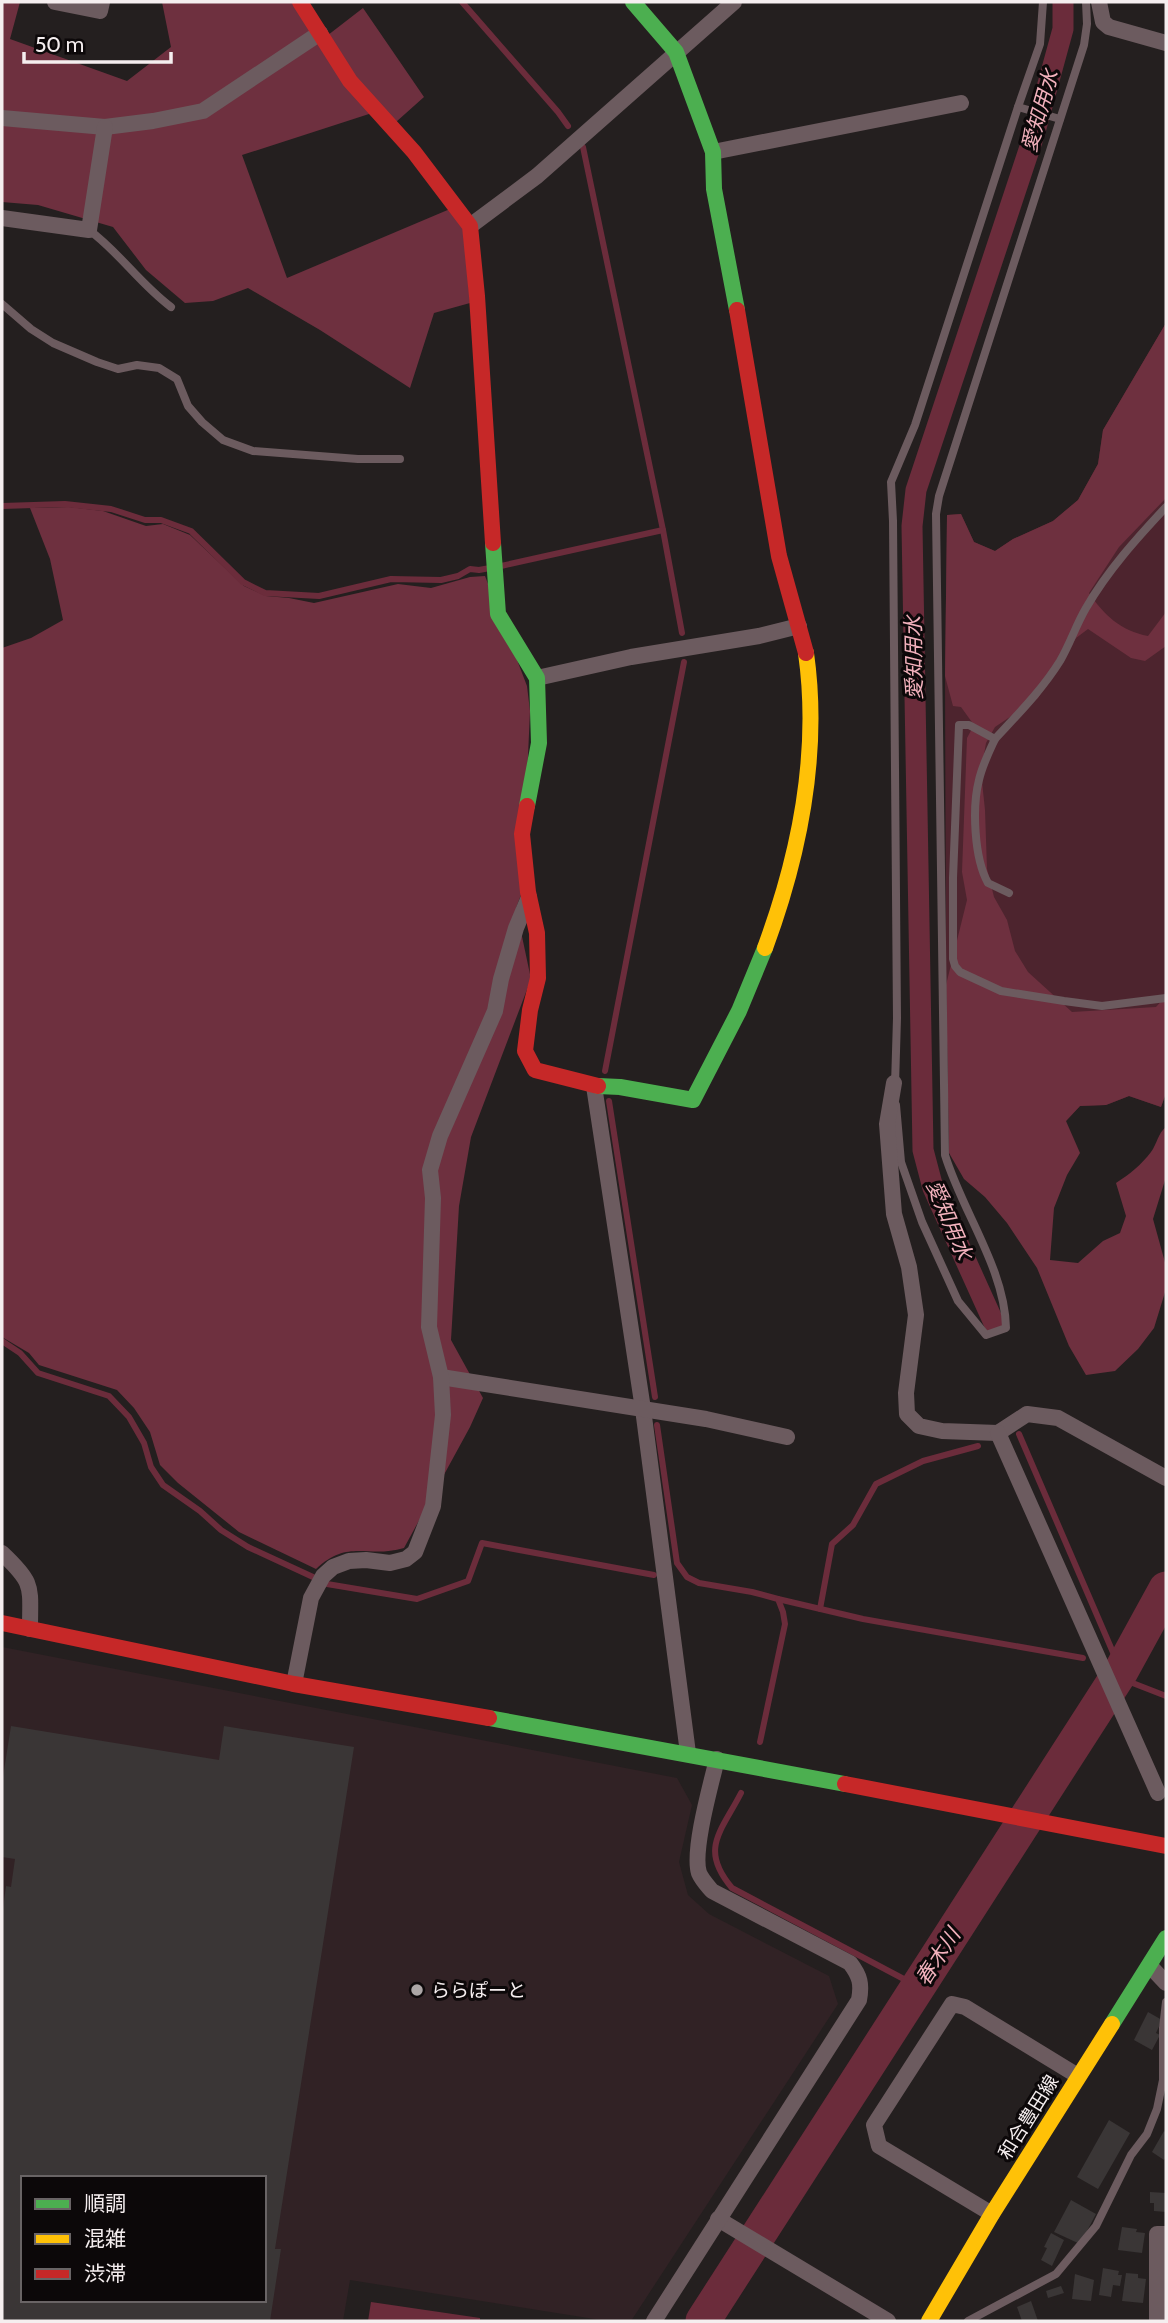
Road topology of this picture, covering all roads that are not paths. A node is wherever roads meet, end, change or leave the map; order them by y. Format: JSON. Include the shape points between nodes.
{"nodes":[{"id":1,"x":55,"y":2,"type":"edge"},
{"id":2,"x":102,"y":2,"type":"edge"},
{"id":3,"x":300,"y":2,"type":"edge"},
{"id":4,"x":633,"y":2,"type":"edge"},
{"id":5,"x":734,"y":2,"type":"edge"},
{"id":6,"x":1043,"y":2,"type":"edge"},
{"id":7,"x":1086,"y":2,"type":"edge"},
{"id":8,"x":1100,"y":2,"type":"edge"},
{"id":9,"x":320,"y":33,"type":"junction"},
{"id":10,"x":1166,"y":43,"type":"edge"},
{"id":11,"x":676,"y":51,"type":"junction"},
{"id":12,"x":961,"y":103,"type":"dead end"},
{"id":13,"x":1018,"y":107,"type":"junction"},
{"id":14,"x":2,"y":118,"type":"edge"},
{"id":15,"x":1060,"y":119,"type":"junction"},
{"id":16,"x":106,"y":127,"type":"junction"},
{"id":17,"x":713,"y":152,"type":"junction"},
{"id":18,"x":2,"y":218,"type":"edge"},
{"id":19,"x":470,"y":226,"type":"junction"},
{"id":20,"x":89,"y":230,"type":"junction"},
{"id":21,"x":2,"y":304,"type":"edge"},
{"id":22,"x":171,"y":307,"type":"dead end"},
{"id":23,"x":400,"y":458,"type":"dead end"},
{"id":24,"x":1166,"y":507,"type":"edge"},
{"id":25,"x":799,"y":626,"type":"junction"},
{"id":26,"x":537,"y":678,"type":"junction"},
{"id":27,"x":995,"y":739,"type":"junction"},
{"id":28,"x":1009,"y":893,"type":"dead end"},
{"id":29,"x":529,"y":898,"type":"junction"},
{"id":30,"x":1166,"y":998,"type":"edge"},
{"id":31,"x":894,"y":1083,"type":"junction"},
{"id":32,"x":594,"y":1086,"type":"junction"},
{"id":33,"x":441,"y":1377,"type":"junction"},
{"id":34,"x":643,"y":1409,"type":"junction"},
{"id":35,"x":998,"y":1433,"type":"junction"},
{"id":36,"x":787,"y":1437,"type":"dead end"},
{"id":37,"x":1166,"y":1478,"type":"edge"},
{"id":38,"x":2,"y":1553,"type":"edge"},
{"id":39,"x":2,"y":1623,"type":"edge"},
{"id":40,"x":30,"y":1629,"type":"junction"},
{"id":41,"x":295,"y":1684,"type":"junction"},
{"id":42,"x":688,"y":1753,"type":"junction"},
{"id":43,"x":717,"y":1759,"type":"junction"},
{"id":44,"x":1158,"y":1793,"type":"dead end"},
{"id":45,"x":1166,"y":1846,"type":"edge"},
{"id":46,"x":1166,"y":1938,"type":"edge"},
{"id":47,"x":1150,"y":1966,"type":"junction"},
{"id":48,"x":1166,"y":1983,"type":"edge"},
{"id":49,"x":1166,"y":2003,"type":"edge"},
{"id":50,"x":1078,"y":2076,"type":"junction"},
{"id":51,"x":992,"y":2214,"type":"junction"},
{"id":52,"x":725,"y":2223,"type":"junction"},
{"id":53,"x":1166,"y":2234,"type":"edge"},
{"id":54,"x":654,"y":2321,"type":"edge"},
{"id":55,"x":888,"y":2321,"type":"edge"},
{"id":56,"x":929,"y":2321,"type":"edge"},
{"id":57,"x":968,"y":2321,"type":"edge"},
{"id":58,"x":1157,"y":2321,"type":"edge"}],
"edges":[{"from":1,"to":2,"type":"street","via":[[100,11]]},
{"from":3,"to":9,"type":"street"},
{"from":4,"to":11,"type":"street"},
{"from":5,"to":11,"type":"street"},
{"from":6,"to":13,"type":"lane","via":[[1040,44]]},
{"from":7,"to":15,"type":"lane","via":[[1084,45]]},
{"from":8,"to":10,"type":"street","via":[[1103,22],[1109,27]]},
{"from":9,"to":16,"type":"street","via":[[203,111]]},
{"from":9,"to":19,"type":"street","via":[[350,81],[414,152]]},
{"from":11,"to":17,"type":"street"},
{"from":11,"to":19,"type":"street","via":[[537,176]]},
{"from":12,"to":17,"type":"street"},
{"from":13,"to":15,"type":"lane"},
{"from":13,"to":31,"type":"lane","via":[[915,425],[891,482],[898,1018]]},
{"from":14,"to":16,"type":"street"},
{"from":15,"to":31,"type":"lane","via":[[936,514],[945,1154],[1000,1286],[1006,1328],[986,1335],[958,1301],[901,1163]]},
{"from":16,"to":20,"type":"street"},
{"from":17,"to":25,"type":"street","via":[[714,189],[782,568]]},
{"from":18,"to":20,"type":"street"},
{"from":19,"to":26,"type":"street","via":[[498,614]]},
{"from":20,"to":22,"type":"lane"},
{"from":21,"to":23,"type":"lane","via":[[31,330],[97,362],[118,369],[137,365],[159,368],[177,379],[188,406],[223,440],[253,451]]},
{"from":24,"to":27,"type":"lane","via":[[1108,575],[1060,661],[1034,697]]},
{"from":25,"to":26,"type":"street"},
{"from":25,"to":32,"type":"street","via":[[809,706],[805,795],[791,874],[746,998],[693,1100]]},
{"from":26,"to":29,"type":"street","via":[[539,743],[522,834]]},
{"from":27,"to":28,"type":"lane","via":[[978,781],[977,845],[988,883]]},
{"from":27,"to":30,"type":"lane","via":[[969,725],[959,725],[955,966],[1001,991],[1064,1001],[1102,1006]]},
{"from":29,"to":32,"type":"street","via":[[537,933],[538,978],[524,1051],[535,1070]]},
{"from":29,"to":33,"type":"street","via":[[516,928],[495,1011],[429,1170],[433,1198],[429,1327]]},
{"from":31,"to":35,"type":"street","via":[[887,1124],[894,1214],[916,1315],[907,1414],[919,1426]]},
{"from":32,"to":34,"type":"street"},
{"from":33,"to":34,"type":"street"},
{"from":33,"to":41,"type":"street","via":[[441,1434],[433,1506],[415,1552],[390,1563],[349,1561],[323,1576],[311,1598]]},
{"from":34,"to":36,"type":"street"},
{"from":34,"to":42,"type":"street"},
{"from":35,"to":37,"type":"street","via":[[1027,1414],[1058,1419]]},
{"from":35,"to":44,"type":"street"},
{"from":38,"to":40,"type":"street","via":[[25,1575],[30,1591]]},
{"from":39,"to":40,"type":"street"},
{"from":40,"to":41,"type":"street"},
{"from":41,"to":42,"type":"street"},
{"from":42,"to":43,"type":"street"},
{"from":43,"to":45,"type":"street"},
{"from":43,"to":52,"type":"street","via":[[698,1854],[703,1881],[712,1891],[850,1963],[861,1986],[859,2000]]},
{"from":46,"to":47,"type":"street","name":"和合豊田線"},
{"from":47,"to":48,"type":"street"},
{"from":47,"to":50,"type":"street","name":"和合豊田線"},
{"from":49,"to":57,"type":"lane","via":[[1163,2080],[1157,2109],[1096,2226],[1056,2274]]},
{"from":50,"to":51,"type":"street","name":"和合豊田線"},
{"from":50,"to":51,"type":"street","via":[[965,2007],[952,2004],[874,2125],[879,2146]]},
{"from":51,"to":56,"type":"street","name":"和合豊田線"},
{"from":52,"to":54,"type":"street"},
{"from":52,"to":55,"type":"street"},
{"from":53,"to":58,"type":"street","via":[[1157,2234]]}]}
